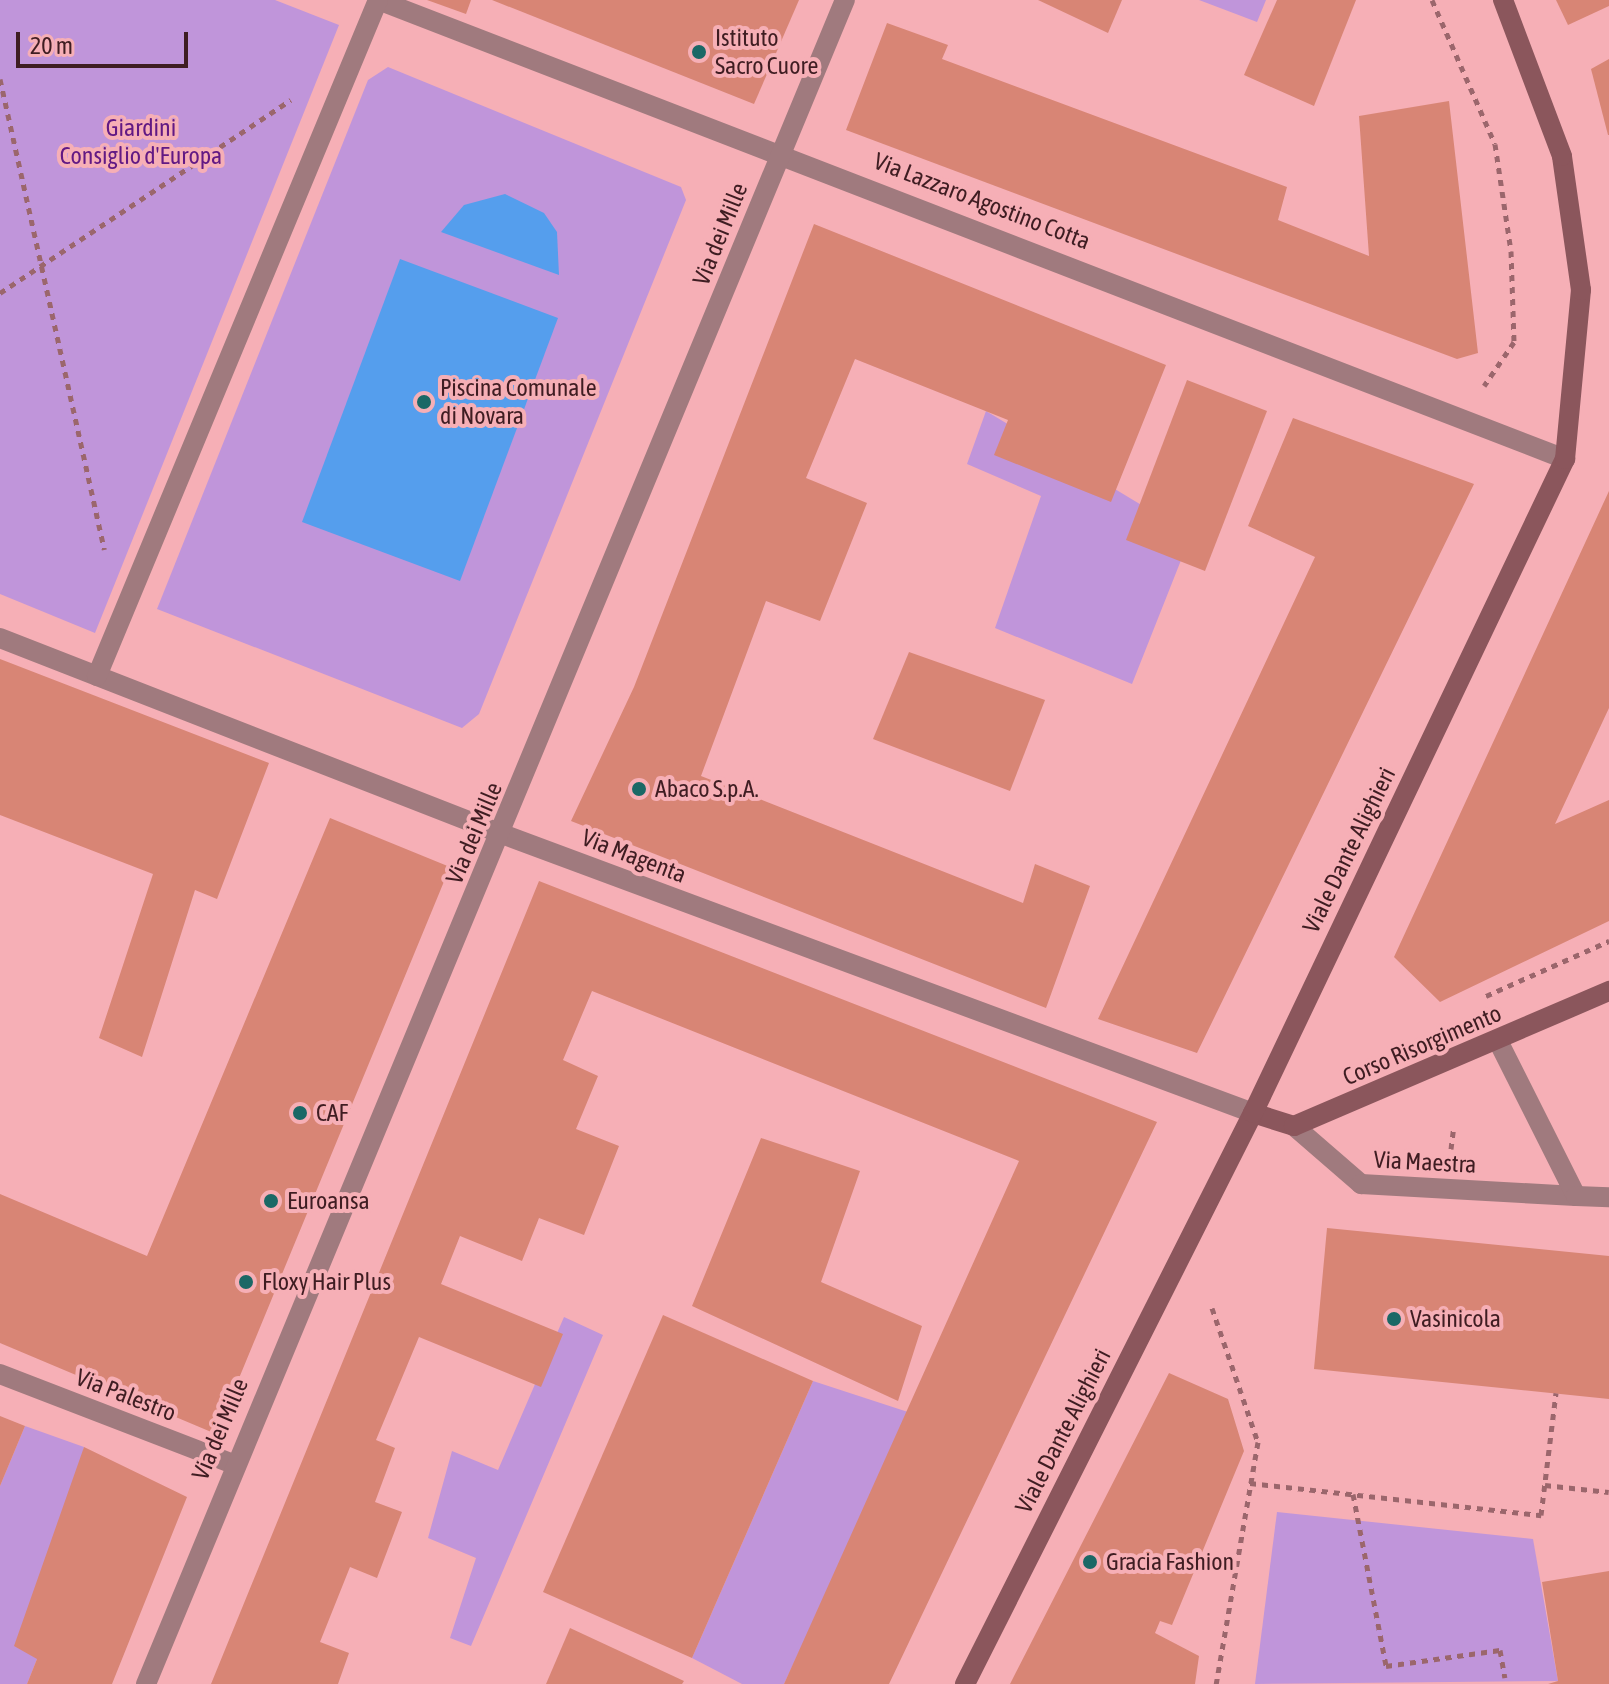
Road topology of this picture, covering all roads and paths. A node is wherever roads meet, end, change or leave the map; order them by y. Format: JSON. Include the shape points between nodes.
{"nodes":[{"id":1,"x":378,"y":0,"type":"edge"},
{"id":2,"x":845,"y":0,"type":"edge"},
{"id":3,"x":1432,"y":0,"type":"edge"},
{"id":4,"x":1503,"y":0,"type":"edge"},
{"id":5,"x":353,"y":60,"type":"junction"},
{"id":6,"x":0,"y":79,"type":"edge"},
{"id":7,"x":782,"y":151,"type":"junction"},
{"id":8,"x":37,"y":265,"type":"junction"},
{"id":9,"x":0,"y":293,"type":"edge"},
{"id":10,"x":1488,"y":377,"type":"dead end"},
{"id":11,"x":1565,"y":459,"type":"junction"},
{"id":12,"x":120,"y":621,"type":"junction"},
{"id":13,"x":0,"y":638,"type":"edge"},
{"id":14,"x":97,"y":676,"type":"junction"},
{"id":15,"x":502,"y":834,"type":"junction"},
{"id":16,"x":1609,"y":941,"type":"edge"},
{"id":17,"x":1609,"y":991,"type":"edge"},
{"id":18,"x":1469,"y":1003,"type":"dead end"},
{"id":19,"x":1498,"y":1041,"type":"junction"},
{"id":20,"x":1253,"y":1113,"type":"junction"},
{"id":21,"x":1294,"y":1126,"type":"junction"},
{"id":22,"x":1576,"y":1196,"type":"junction"},
{"id":23,"x":1609,"y":1197,"type":"edge"},
{"id":24,"x":1212,"y":1308,"type":"dead end"},
{"id":25,"x":0,"y":1374,"type":"edge"},
{"id":26,"x":1556,"y":1393,"type":"dead end"},
{"id":27,"x":233,"y":1464,"type":"junction"},
{"id":28,"x":1253,"y":1483,"type":"junction"},
{"id":29,"x":1545,"y":1485,"type":"junction"},
{"id":30,"x":1609,"y":1492,"type":"edge"},
{"id":31,"x":1353,"y":1494,"type":"junction"},
{"id":32,"x":1505,"y":1678,"type":"dead end"},
{"id":33,"x":146,"y":1684,"type":"edge"},
{"id":34,"x":965,"y":1684,"type":"edge"},
{"id":35,"x":1216,"y":1684,"type":"edge"}],
"edges":[{"from":1,"to":5,"type":"street"},
{"from":1,"to":7,"type":"street","name":"Via Lazzaro Agostino Cotta"},
{"from":2,"to":7,"type":"street","name":"Via dei Mille"},
{"from":3,"to":10,"type":"path","via":[[1495,144],[1511,251],[1514,342]]},
{"from":4,"to":11,"type":"main road","name":"Viale Dante Alighieri","via":[[1562,156],[1581,290]]},
{"from":5,"to":8,"type":"path"},
{"from":5,"to":12,"type":"street"},
{"from":6,"to":8,"type":"path"},
{"from":7,"to":11,"type":"street","name":"Via Lazzaro Agostino Cotta"},
{"from":7,"to":15,"type":"street","name":"Via dei Mille"},
{"from":8,"to":9,"type":"path"},
{"from":8,"to":12,"type":"path"},
{"from":11,"to":20,"type":"main road","name":"Viale Dante Alighieri"},
{"from":12,"to":14,"type":"street"},
{"from":13,"to":14,"type":"street","name":"Via Magenta"},
{"from":14,"to":15,"type":"street","name":"Via Magenta"},
{"from":15,"to":20,"type":"street","name":"Via Magenta"},
{"from":15,"to":27,"type":"street","name":"Via dei Mille"},
{"from":16,"to":18,"type":"path"},
{"from":17,"to":19,"type":"main road","name":"Corso Risorgimento"},
{"from":19,"to":21,"type":"main road","name":"Corso Risorgimento"},
{"from":19,"to":22,"type":"street"},
{"from":20,"to":21,"type":"main road"},
{"from":20,"to":34,"type":"main road","name":"Viale Dante Alighieri"},
{"from":21,"to":22,"type":"street","name":"Via Maestra","via":[[1361,1184]]},
{"from":22,"to":23,"type":"street","name":"Via Maestra"},
{"from":24,"to":28,"type":"path","via":[[1258,1442]]},
{"from":25,"to":27,"type":"street","name":"Via Palestro"},
{"from":26,"to":29,"type":"path"},
{"from":27,"to":33,"type":"street","name":"Via dei Mille"},
{"from":28,"to":31,"type":"path"},
{"from":28,"to":35,"type":"path"},
{"from":29,"to":30,"type":"path"},
{"from":29,"to":31,"type":"path","via":[[1541,1515]]},
{"from":31,"to":32,"type":"path","via":[[1386,1666],[1500,1650]]}]}
